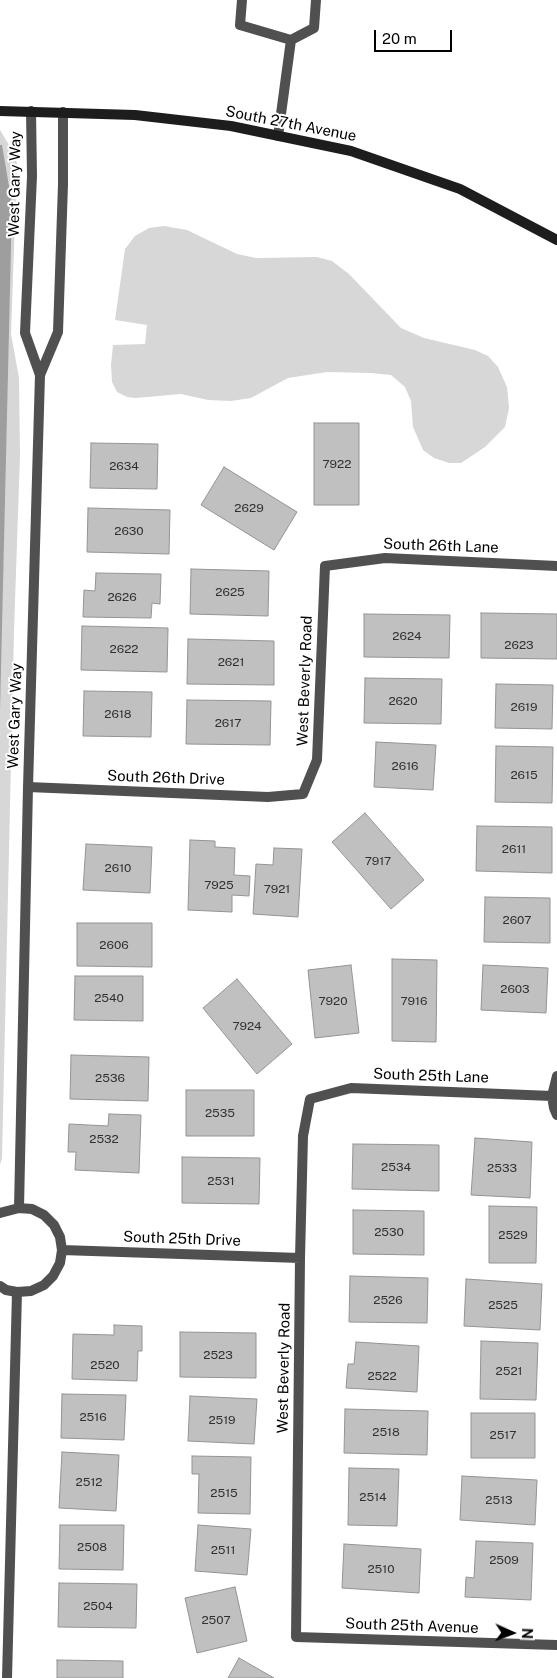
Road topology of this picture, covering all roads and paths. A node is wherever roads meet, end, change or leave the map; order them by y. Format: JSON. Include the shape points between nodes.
{"nodes":[{"id":1,"x":242,"y":0,"type":"edge"},
{"id":2,"x":316,"y":0,"type":"edge"},
{"id":3,"x":291,"y":40,"type":"junction"},
{"id":4,"x":0,"y":111,"type":"edge"},
{"id":5,"x":31,"y":111,"type":"junction"},
{"id":6,"x":63,"y":112,"type":"junction"},
{"id":7,"x":278,"y":136,"type":"junction"},
{"id":8,"x":557,"y":240,"type":"edge"},
{"id":9,"x":40,"y":375,"type":"junction"},
{"id":10,"x":325,"y":566,"type":"joint"},
{"id":11,"x":557,"y":566,"type":"edge"},
{"id":12,"x":28,"y":788,"type":"junction"},
{"id":13,"x":304,"y":794,"type":"joint"},
{"id":14,"x":557,"y":1076,"type":"edge"},
{"id":15,"x":552,"y":1096,"type":"junction"},
{"id":16,"x":310,"y":1099,"type":"joint"},
{"id":17,"x":557,"y":1115,"type":"edge"},
{"id":18,"x":19,"y":1208,"type":"junction"},
{"id":19,"x":0,"y":1213,"type":"edge"},
{"id":20,"x":62,"y":1250,"type":"junction"},
{"id":21,"x":300,"y":1258,"type":"junction"},
{"id":22,"x":0,"y":1286,"type":"edge"},
{"id":23,"x":18,"y":1292,"type":"junction"},
{"id":24,"x":296,"y":1637,"type":"joint"},
{"id":25,"x":557,"y":1646,"type":"edge"},
{"id":26,"x":7,"y":1678,"type":"edge"}],
"edges":[{"from":1,"to":3,"type":"street","via":[[240,25]]},
{"from":2,"to":3,"type":"street","via":[[314,28]]},
{"from":3,"to":7,"type":"street"},
{"from":4,"to":5,"type":"street","name":"South 27th Avenue"},
{"from":5,"to":6,"type":"street","name":"South 27th Avenue"},
{"from":5,"to":9,"type":"street","name":"West Gary Way","via":[[32,176],[25,333]]},
{"from":6,"to":7,"type":"street","name":"South 27th Avenue","via":[[136,115],[230,126]]},
{"from":6,"to":9,"type":"street","name":"West Gary Way","via":[[58,332]]},
{"from":7,"to":8,"type":"street","name":"South 27th Avenue","via":[[351,151],[418,173],[460,189]]},
{"from":9,"to":12,"type":"street","name":"West Gary Way"},
{"from":10,"to":11,"type":"street","name":"South 26th Lane","via":[[385,558]]},
{"from":10,"to":13,"type":"street","name":"West Beverly Road","via":[[317,760]]},
{"from":12,"to":13,"type":"street","name":"South 26th Drive","via":[[268,797]]},
{"from":12,"to":18,"type":"street","name":"West Gary Way"},
{"from":14,"to":15,"type":"street"},
{"from":15,"to":16,"type":"street","name":"South 25th Lane","via":[[351,1088]]},
{"from":15,"to":17,"type":"street"},
{"from":16,"to":21,"type":"street","name":"West Beverly Road","via":[[303,1136]]},
{"from":18,"to":19,"type":"street"},
{"from":18,"to":20,"type":"street","via":[[32,1209],[44,1215],[54,1225]]},
{"from":20,"to":21,"type":"street","name":"South 25th Drive"},
{"from":20,"to":23,"type":"street","via":[[60,1264],[44,1285]]},
{"from":21,"to":24,"type":"street","name":"West Beverly Road"},
{"from":22,"to":23,"type":"street"},
{"from":23,"to":26,"type":"street"},
{"from":24,"to":25,"type":"street","name":"South 25th Avenue"}]}
